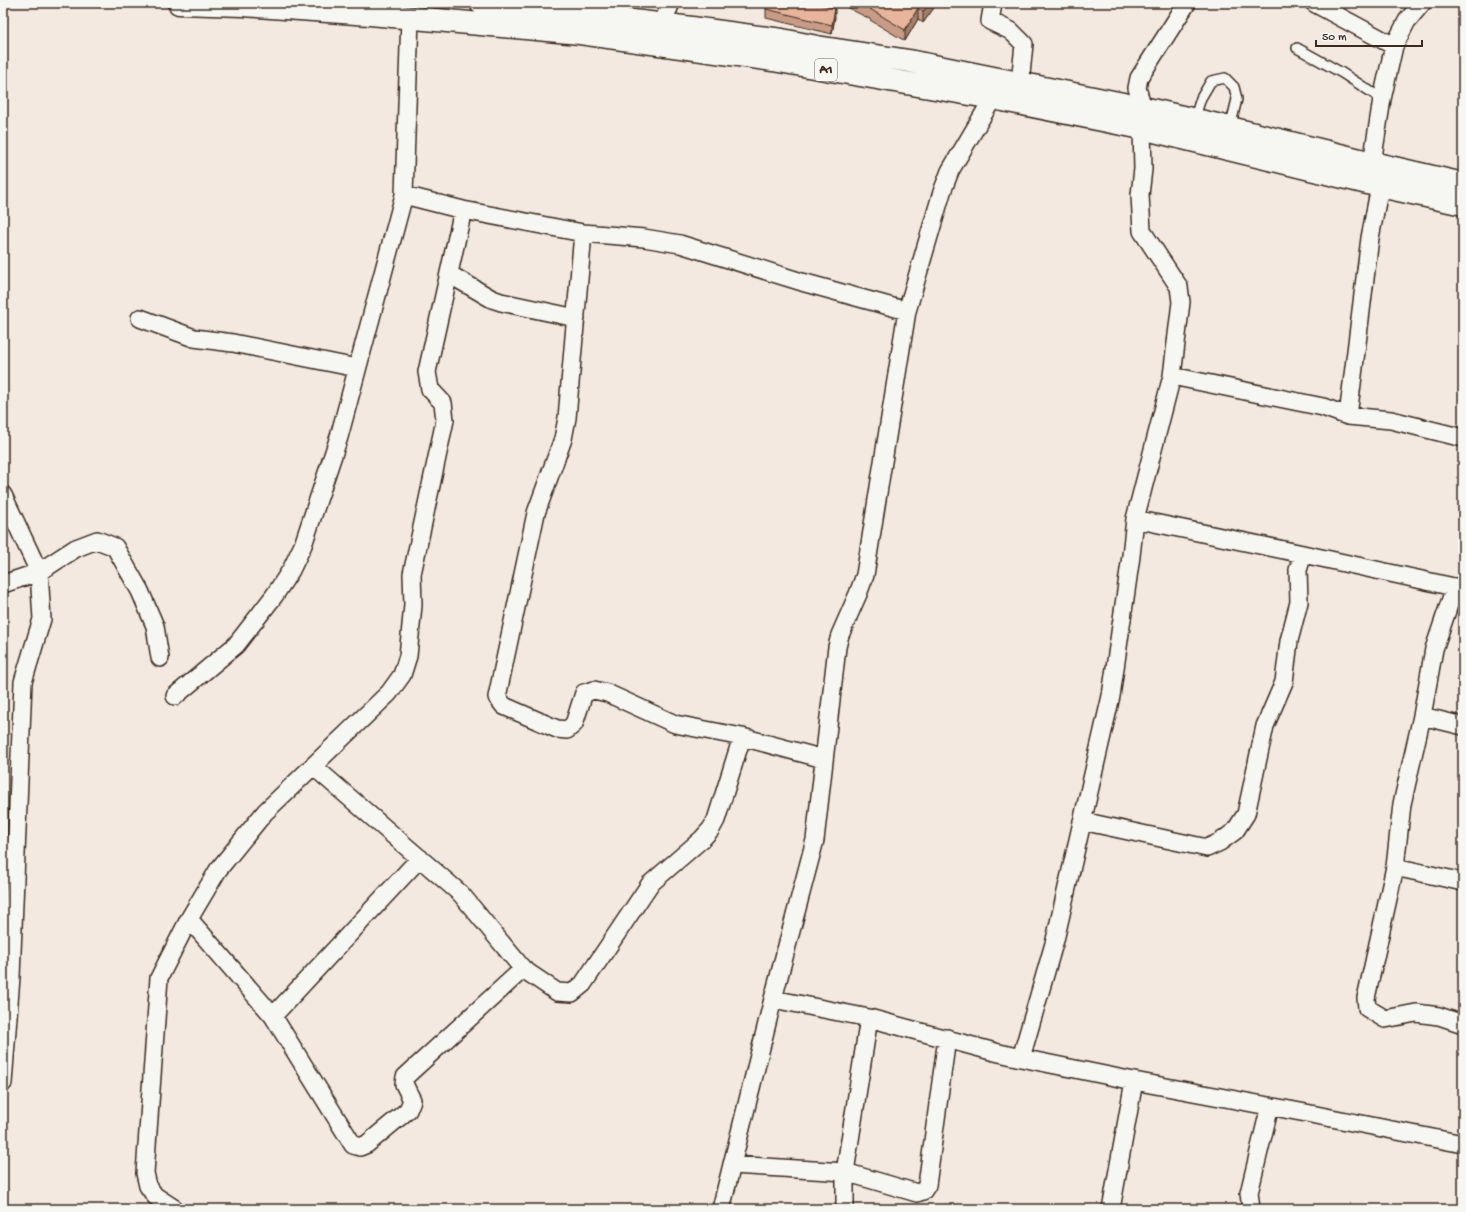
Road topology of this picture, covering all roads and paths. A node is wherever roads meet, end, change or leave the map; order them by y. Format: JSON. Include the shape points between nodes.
{"nodes":[{"id":1,"x":179,"y":3,"type":"edge"},
{"id":2,"x":481,"y":3,"type":"edge"},
{"id":3,"x":671,"y":3,"type":"edge"},
{"id":4,"x":993,"y":3,"type":"edge"},
{"id":5,"x":1186,"y":3,"type":"edge"},
{"id":6,"x":1314,"y":3,"type":"edge"},
{"id":7,"x":1422,"y":3,"type":"edge"},
{"id":8,"x":410,"y":17,"type":"junction"},
{"id":9,"x":662,"y":24,"type":"junction"},
{"id":10,"x":1394,"y":46,"type":"junction"},
{"id":11,"x":1298,"y":48,"type":"dead end"},
{"id":12,"x":1020,"y":84,"type":"junction"},
{"id":13,"x":993,"y":98,"type":"junction"},
{"id":14,"x":1382,"y":99,"type":"junction"},
{"id":15,"x":1142,"y":118,"type":"junction"},
{"id":16,"x":1194,"y":120,"type":"junction"},
{"id":17,"x":1230,"y":128,"type":"junction"},
{"id":18,"x":1372,"y":163,"type":"junction"},
{"id":19,"x":1463,"y":184,"type":"edge"},
{"id":20,"x":1380,"y":186,"type":"junction"},
{"id":21,"x":404,"y":195,"type":"junction"},
{"id":22,"x":1463,"y":204,"type":"edge"},
{"id":23,"x":463,"y":210,"type":"junction"},
{"id":24,"x":583,"y":233,"type":"junction"},
{"id":25,"x":449,"y":274,"type":"junction"},
{"id":26,"x":906,"y":311,"type":"junction"},
{"id":27,"x":140,"y":318,"type":"dead end"},
{"id":28,"x":576,"y":318,"type":"junction"},
{"id":29,"x":357,"y":368,"type":"junction"},
{"id":30,"x":1172,"y":376,"type":"junction"},
{"id":31,"x":1348,"y":416,"type":"junction"},
{"id":32,"x":1463,"y":438,"type":"edge"},
{"id":33,"x":3,"y":495,"type":"edge"},
{"id":34,"x":1135,"y":519,"type":"junction"},
{"id":35,"x":1303,"y":554,"type":"junction"},
{"id":36,"x":40,"y":572,"type":"junction"},
{"id":37,"x":3,"y":584,"type":"edge"},
{"id":38,"x":1459,"y":588,"type":"edge"},
{"id":39,"x":160,"y":658,"type":"dead end"},
{"id":40,"x":175,"y":696,"type":"dead end"},
{"id":41,"x":1422,"y":716,"type":"junction"},
{"id":42,"x":1463,"y":726,"type":"edge"},
{"id":43,"x":742,"y":737,"type":"junction"},
{"id":44,"x":824,"y":759,"type":"junction"},
{"id":45,"x":314,"y":766,"type":"junction"},
{"id":46,"x":1082,"y":821,"type":"junction"},
{"id":47,"x":420,"y":858,"type":"junction"},
{"id":48,"x":1395,"y":867,"type":"junction"},
{"id":49,"x":1463,"y":882,"type":"edge"},
{"id":50,"x":189,"y":919,"type":"junction"},
{"id":51,"x":523,"y":969,"type":"junction"},
{"id":52,"x":7,"y":977,"type":"edge"},
{"id":53,"x":773,"y":999,"type":"junction"},
{"id":54,"x":273,"y":1016,"type":"junction"},
{"id":55,"x":869,"y":1018,"type":"junction"},
{"id":56,"x":1463,"y":1024,"type":"edge"},
{"id":57,"x":947,"y":1038,"type":"junction"},
{"id":58,"x":1021,"y":1058,"type":"junction"},
{"id":59,"x":1134,"y":1081,"type":"junction"},
{"id":60,"x":3,"y":1083,"type":"edge"},
{"id":61,"x":1270,"y":1106,"type":"junction"},
{"id":62,"x":1463,"y":1144,"type":"edge"},
{"id":63,"x":732,"y":1164,"type":"junction"},
{"id":64,"x":845,"y":1172,"type":"junction"},
{"id":65,"x":175,"y":1209,"type":"edge"},
{"id":66,"x":721,"y":1209,"type":"edge"},
{"id":67,"x":845,"y":1209,"type":"edge"},
{"id":68,"x":1111,"y":1209,"type":"edge"},
{"id":69,"x":1251,"y":1209,"type":"edge"}],
"edges":[{"from":1,"to":8,"type":"highway","number":"A1"},
{"from":2,"to":9,"type":"highway","number":"A1"},
{"from":3,"to":9,"type":"street"},
{"from":4,"to":12,"type":"street","via":[[990,21],[1011,31],[1024,44]]},
{"from":5,"to":15,"type":"street","via":[[1139,78],[1137,88]]},
{"from":6,"to":10,"type":"street"},
{"from":7,"to":10,"type":"street","via":[[1407,21]]},
{"from":8,"to":13,"type":"highway","number":"A1","via":[[587,34],[773,60]]},
{"from":8,"to":21,"type":"street"},
{"from":9,"to":12,"type":"highway","number":"A1","via":[[909,61]]},
{"from":10,"to":14,"type":"street"},
{"from":11,"to":14,"type":"lane"},
{"from":12,"to":15,"type":"highway","number":"A1"},
{"from":13,"to":15,"type":"highway","number":"A1"},
{"from":13,"to":26,"type":"street","via":[[950,171]]},
{"from":14,"to":18,"type":"street"},
{"from":15,"to":16,"type":"highway","number":"A1"},
{"from":15,"to":20,"type":"highway","number":"A1"},
{"from":15,"to":30,"type":"street","via":[[1142,231],[1179,287],[1181,302]]},
{"from":16,"to":17,"type":"highway","number":"A1"},
{"from":16,"to":17,"type":"lane","via":[[1201,98],[1211,81],[1225,78],[1234,87],[1237,99]]},
{"from":17,"to":18,"type":"highway","number":"A1"},
{"from":18,"to":19,"type":"highway","number":"A1"},
{"from":20,"to":22,"type":"highway","number":"A1"},
{"from":20,"to":31,"type":"street","via":[[1369,245]]},
{"from":21,"to":23,"type":"street"},
{"from":21,"to":29,"type":"street"},
{"from":23,"to":24,"type":"street"},
{"from":23,"to":25,"type":"street"},
{"from":24,"to":26,"type":"street","via":[[680,244]]},
{"from":24,"to":28,"type":"street"},
{"from":25,"to":28,"type":"street","via":[[501,302]]},
{"from":25,"to":45,"type":"street","via":[[427,372],[430,389],[443,403],[445,420],[412,574],[414,605],[408,656],[402,675],[389,693]]},
{"from":26,"to":44,"type":"street","via":[[865,575],[837,647]]},
{"from":27,"to":29,"type":"street","via":[[194,338],[233,342]]},
{"from":28,"to":43,"type":"street","via":[[563,439],[536,513],[497,697],[504,706],[556,729],[567,730],[574,724],[584,693],[594,690],[607,693],[675,724]]},
{"from":29,"to":40,"type":"street","via":[[339,437],[303,545],[291,570],[236,646]]},
{"from":30,"to":31,"type":"street","via":[[1323,407]]},
{"from":30,"to":34,"type":"street"},
{"from":31,"to":32,"type":"street","via":[[1391,420]]},
{"from":33,"to":36,"type":"street"},
{"from":34,"to":35,"type":"street"},
{"from":34,"to":46,"type":"street","via":[[1111,696]]},
{"from":35,"to":38,"type":"street"},
{"from":35,"to":46,"type":"street","via":[[1298,570],[1298,602],[1289,641],[1284,682],[1265,726],[1246,814],[1235,830],[1207,848]]},
{"from":36,"to":37,"type":"street"},
{"from":36,"to":39,"type":"street","via":[[76,548],[97,540],[114,547],[140,591],[155,626]]},
{"from":36,"to":52,"type":"street","via":[[42,619],[23,682]]},
{"from":38,"to":41,"type":"street","via":[[1434,649]]},
{"from":41,"to":42,"type":"street"},
{"from":41,"to":48,"type":"street","via":[[1402,804]]},
{"from":43,"to":44,"type":"street"},
{"from":43,"to":51,"type":"street","via":[[711,829],[650,884],[583,984],[572,993],[557,992]]},
{"from":44,"to":53,"type":"street","via":[[815,840]]},
{"from":45,"to":47,"type":"street"},
{"from":45,"to":50,"type":"street","via":[[266,812],[218,870]]},
{"from":46,"to":58,"type":"street","via":[[1055,940]]},
{"from":47,"to":51,"type":"street","via":[[461,894]]},
{"from":47,"to":54,"type":"street"},
{"from":48,"to":49,"type":"street"},
{"from":48,"to":56,"type":"street","via":[[1366,998],[1367,1008],[1385,1019],[1416,1013],[1439,1016]]},
{"from":50,"to":54,"type":"street"},
{"from":50,"to":65,"type":"street","via":[[159,978],[145,1173],[148,1186],[155,1196]]},
{"from":51,"to":54,"type":"street","via":[[405,1077],[404,1084],[412,1100],[408,1110],[360,1147],[353,1145]]},
{"from":52,"to":60,"type":"street"},
{"from":53,"to":55,"type":"street"},
{"from":53,"to":63,"type":"street"},
{"from":55,"to":57,"type":"street"},
{"from":55,"to":64,"type":"street"},
{"from":57,"to":58,"type":"street"},
{"from":57,"to":64,"type":"street","via":[[927,1185],[924,1191],[917,1193]]},
{"from":58,"to":59,"type":"street"},
{"from":59,"to":61,"type":"street"},
{"from":59,"to":68,"type":"street"},
{"from":61,"to":62,"type":"street"},
{"from":61,"to":69,"type":"street","via":[[1249,1193]]},
{"from":63,"to":64,"type":"street"},
{"from":63,"to":66,"type":"street"},
{"from":64,"to":67,"type":"street"}]}
